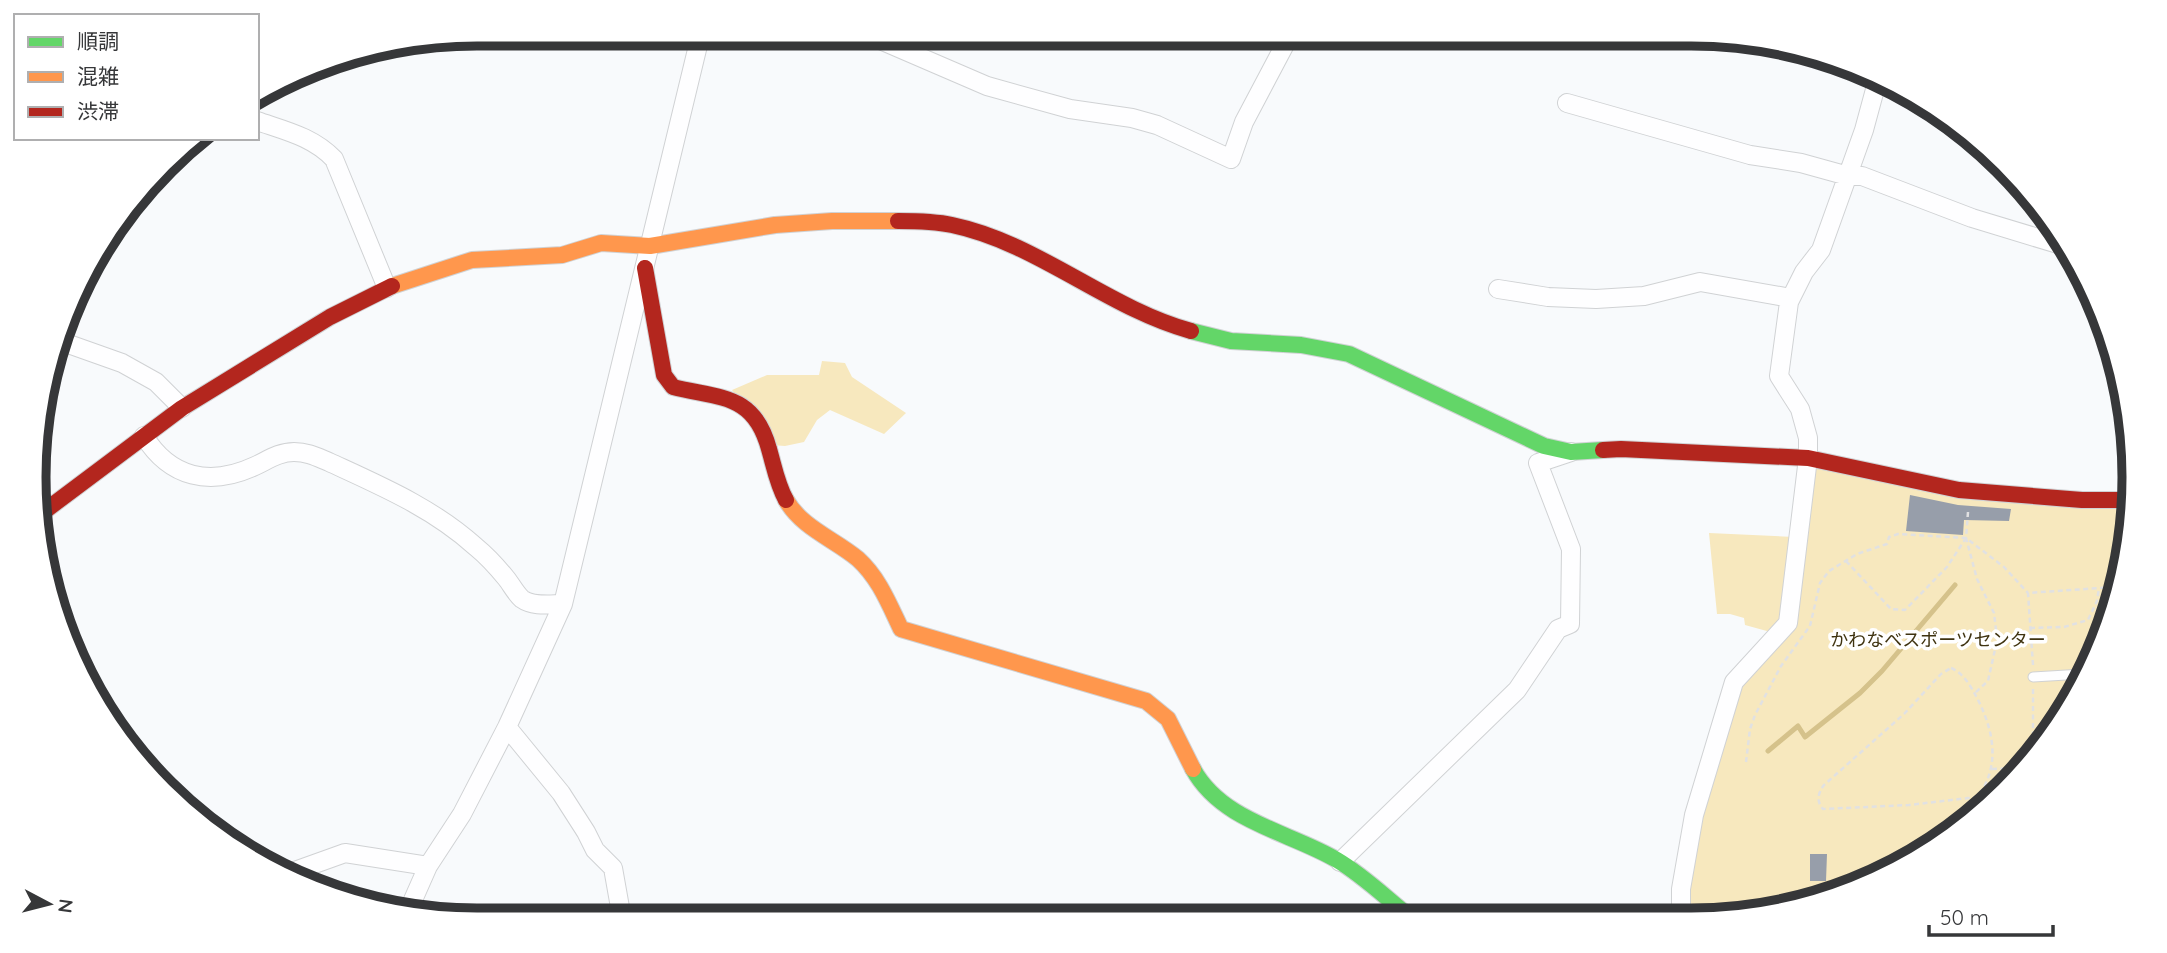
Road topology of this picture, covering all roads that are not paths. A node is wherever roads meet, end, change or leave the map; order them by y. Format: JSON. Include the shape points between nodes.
{"nodes":[{"id":1,"x":698,"y":46,"type":"edge"},
{"id":2,"x":894,"y":46,"type":"edge"},
{"id":3,"x":1284,"y":46,"type":"edge"},
{"id":4,"x":1875,"y":87,"type":"edge"},
{"id":5,"x":1567,"y":103,"type":"dead end"},
{"id":6,"x":259,"y":122,"type":"edge"},
{"id":7,"x":1848,"y":176,"type":"junction"},
{"id":8,"x":2052,"y":242,"type":"edge"},
{"id":9,"x":650,"y":246,"type":"junction"},
{"id":10,"x":645,"y":268,"type":"junction"},
{"id":11,"x":387,"y":288,"type":"junction"},
{"id":12,"x":1498,"y":289,"type":"dead end"},
{"id":13,"x":1791,"y":298,"type":"junction"},
{"id":14,"x":66,"y":343,"type":"edge"},
{"id":15,"x":182,"y":408,"type":"junction"},
{"id":16,"x":144,"y":436,"type":"junction"},
{"id":17,"x":1571,"y":452,"type":"junction"},
{"id":18,"x":1808,"y":458,"type":"junction"},
{"id":19,"x":2121,"y":500,"type":"edge"},
{"id":20,"x":46,"y":510,"type":"edge"},
{"id":21,"x":564,"y":604,"type":"junction"},
{"id":22,"x":2073,"y":675,"type":"edge"},
{"id":23,"x":2033,"y":677,"type":"road end"},
{"id":24,"x":507,"y":727,"type":"junction"},
{"id":25,"x":1340,"y":862,"type":"junction"},
{"id":26,"x":428,"y":866,"type":"junction"},
{"id":27,"x":300,"y":869,"type":"edge"},
{"id":28,"x":412,"y":903,"type":"edge"},
{"id":29,"x":620,"y":908,"type":"edge"},
{"id":30,"x":1399,"y":908,"type":"edge"},
{"id":31,"x":1681,"y":908,"type":"edge"}],
"edges":[{"from":1,"to":9,"type":"street"},
{"from":2,"to":3,"type":"street","via":[[987,86],[1070,109],[1157,125],[1231,159],[1244,122]]},
{"from":4,"to":7,"type":"street"},
{"from":5,"to":7,"type":"street","via":[[1750,155]]},
{"from":6,"to":11,"type":"street","via":[[304,137],[334,159]]},
{"from":7,"to":8,"type":"street","via":[[1861,176],[1972,219]]},
{"from":7,"to":13,"type":"street","via":[[1821,250]]},
{"from":9,"to":10,"type":"street"},
{"from":9,"to":11,"type":"street","via":[[601,243],[562,255],[472,260]]},
{"from":9,"to":17,"type":"street","via":[[775,225],[832,221],[952,225],[1041,259],[1170,325],[1231,341],[1301,345],[1349,354],[1518,435]]},
{"from":10,"to":21,"type":"street"},
{"from":10,"to":25,"type":"street","via":[[664,374],[673,387],[726,397],[752,414],[763,431],[779,490],[789,507],[868,569],[901,629],[1146,701],[1161,709],[1171,722],[1194,773],[1229,810]]},
{"from":11,"to":15,"type":"street","via":[[330,317]]},
{"from":12,"to":13,"type":"street","via":[[1596,299],[1644,296],[1700,282]]},
{"from":13,"to":18,"type":"street","via":[[1779,376],[1800,409]]},
{"from":14,"to":15,"type":"street","via":[[122,363],[156,382]]},
{"from":15,"to":16,"type":"street"},
{"from":16,"to":20,"type":"street"},
{"from":16,"to":21,"type":"street","via":[[171,467],[209,477],[229,475],[276,455],[308,452],[432,512],[477,547],[522,600]]},
{"from":17,"to":18,"type":"street","via":[[1621,449]]},
{"from":17,"to":25,"type":"street","via":[[1538,463],[1571,549],[1570,624],[1558,629],[1517,690]]},
{"from":18,"to":19,"type":"street","via":[[1959,491]]},
{"from":18,"to":31,"type":"street","via":[[1788,623],[1734,682],[1694,815]]},
{"from":21,"to":24,"type":"street"},
{"from":22,"to":23,"type":"lane"},
{"from":24,"to":26,"type":"street","via":[[462,814]]},
{"from":24,"to":29,"type":"street","via":[[561,793],[595,850],[613,868]]},
{"from":25,"to":30,"type":"street"},
{"from":26,"to":27,"type":"street","via":[[345,853]]},
{"from":26,"to":28,"type":"street"}]}
